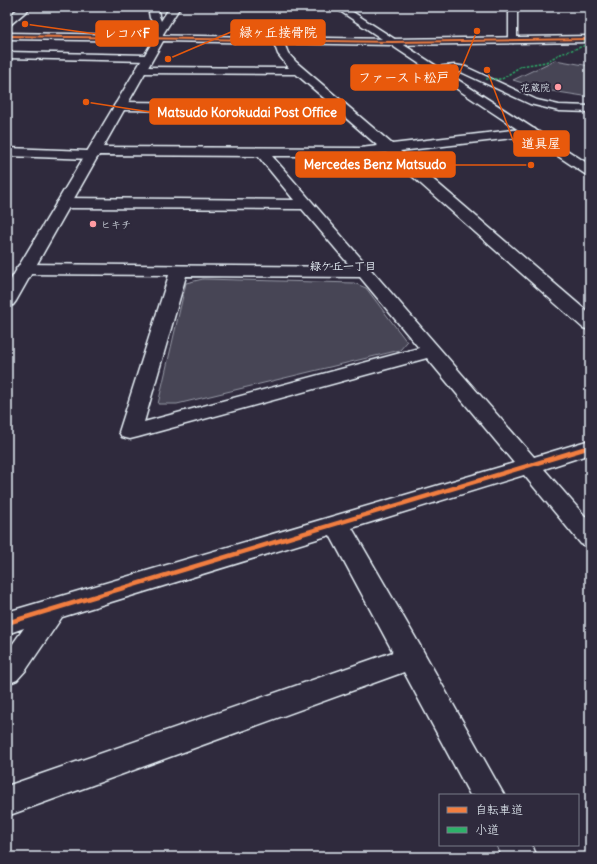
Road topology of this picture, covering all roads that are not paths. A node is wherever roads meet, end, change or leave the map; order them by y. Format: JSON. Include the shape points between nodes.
{"nodes":[{"id":1,"x":26,"y":7,"type":"edge"},
{"id":2,"x":153,"y":7,"type":"edge"},
{"id":3,"x":175,"y":7,"type":"edge"},
{"id":4,"x":339,"y":7,"type":"edge"},
{"id":5,"x":518,"y":7,"type":"edge"},
{"id":6,"x":7,"y":23,"type":"edge"},
{"id":7,"x":160,"y":32,"type":"junction"},
{"id":8,"x":7,"y":36,"type":"edge"},
{"id":9,"x":590,"y":39,"type":"edge"},
{"id":10,"x":278,"y":40,"type":"junction"},
{"id":11,"x":513,"y":40,"type":"junction"},
{"id":12,"x":392,"y":42,"type":"junction"},
{"id":13,"x":7,"y":55,"type":"edge"},
{"id":14,"x":144,"y":64,"type":"junction"},
{"id":15,"x":435,"y":70,"type":"junction"},
{"id":16,"x":298,"y":71,"type":"junction"},
{"id":17,"x":120,"y":106,"type":"junction"},
{"id":18,"x":342,"y":108,"type":"junction"},
{"id":19,"x":590,"y":109,"type":"edge"},
{"id":20,"x":530,"y":132,"type":"junction"},
{"id":21,"x":391,"y":150,"type":"junction"},
{"id":22,"x":7,"y":152,"type":"edge"},
{"id":23,"x":94,"y":153,"type":"junction"},
{"id":24,"x":263,"y":153,"type":"junction"},
{"id":25,"x":590,"y":171,"type":"edge"},
{"id":26,"x":64,"y":203,"type":"junction"},
{"id":27,"x":308,"y":205,"type":"junction"},
{"id":28,"x":25,"y":269,"type":"junction"},
{"id":29,"x":179,"y":271,"type":"junction"},
{"id":30,"x":365,"y":272,"type":"junction"},
{"id":31,"x":7,"y":302,"type":"edge"},
{"id":32,"x":590,"y":324,"type":"edge"},
{"id":33,"x":431,"y":351,"type":"junction"},
{"id":34,"x":590,"y":447,"type":"edge"},
{"id":35,"x":528,"y":466,"type":"junction"},
{"id":36,"x":337,"y":524,"type":"junction"},
{"id":37,"x":590,"y":538,"type":"edge"},
{"id":38,"x":53,"y":609,"type":"junction"},
{"id":39,"x":7,"y":623,"type":"edge"},
{"id":40,"x":412,"y":657,"type":"junction"},
{"id":41,"x":7,"y":672,"type":"edge"},
{"id":42,"x":486,"y":794,"type":"edge"},
{"id":43,"x":7,"y":801,"type":"edge"},
{"id":44,"x":514,"y":846,"type":"edge"},
{"id":45,"x":520,"y":857,"type":"edge"}],
"edges":[{"from":1,"to":6,"type":"main road"},
{"from":2,"to":7,"type":"main road","via":[[153,16]]},
{"from":3,"to":7,"type":"main road"},
{"from":4,"to":12,"type":"main road"},
{"from":5,"to":11,"type":"lane","via":[[513,13]]},
{"from":7,"to":8,"type":"main road"},
{"from":7,"to":10,"type":"main road"},
{"from":7,"to":14,"type":"main road","via":[[158,42]]},
{"from":9,"to":11,"type":"main road"},
{"from":10,"to":12,"type":"main road"},
{"from":10,"to":16,"type":"main road","via":[[282,53]]},
{"from":11,"to":12,"type":"main road"},
{"from":12,"to":15,"type":"main road"},
{"from":13,"to":14,"type":"main road"},
{"from":14,"to":16,"type":"main road"},
{"from":14,"to":17,"type":"main road"},
{"from":15,"to":19,"type":"lane","via":[[463,69],[539,103],[559,108]]},
{"from":15,"to":20,"type":"main road"},
{"from":16,"to":18,"type":"main road"},
{"from":17,"to":18,"type":"main road"},
{"from":17,"to":23,"type":"main road"},
{"from":18,"to":21,"type":"main road"},
{"from":20,"to":21,"type":"main road"},
{"from":20,"to":25,"type":"main road"},
{"from":21,"to":24,"type":"main road"},
{"from":21,"to":32,"type":"main road"},
{"from":22,"to":23,"type":"main road"},
{"from":23,"to":24,"type":"main road"},
{"from":23,"to":26,"type":"main road"},
{"from":24,"to":27,"type":"main road"},
{"from":26,"to":27,"type":"main road"},
{"from":26,"to":28,"type":"main road"},
{"from":27,"to":30,"type":"main road"},
{"from":28,"to":29,"type":"main road"},
{"from":28,"to":31,"type":"main road"},
{"from":29,"to":30,"type":"main road"},
{"from":29,"to":33,"type":"main road","via":[[130,432]]},
{"from":30,"to":33,"type":"main road"},
{"from":33,"to":35,"type":"main road"},
{"from":34,"to":35,"type":"main road"},
{"from":35,"to":36,"type":"main road"},
{"from":35,"to":37,"type":"main road"},
{"from":36,"to":38,"type":"main road"},
{"from":36,"to":40,"type":"main road"},
{"from":38,"to":39,"type":"main road"},
{"from":38,"to":41,"type":"main road"},
{"from":40,"to":42,"type":"main road"},
{"from":40,"to":43,"type":"main road"},
{"from":44,"to":45,"type":"main road"}]}
